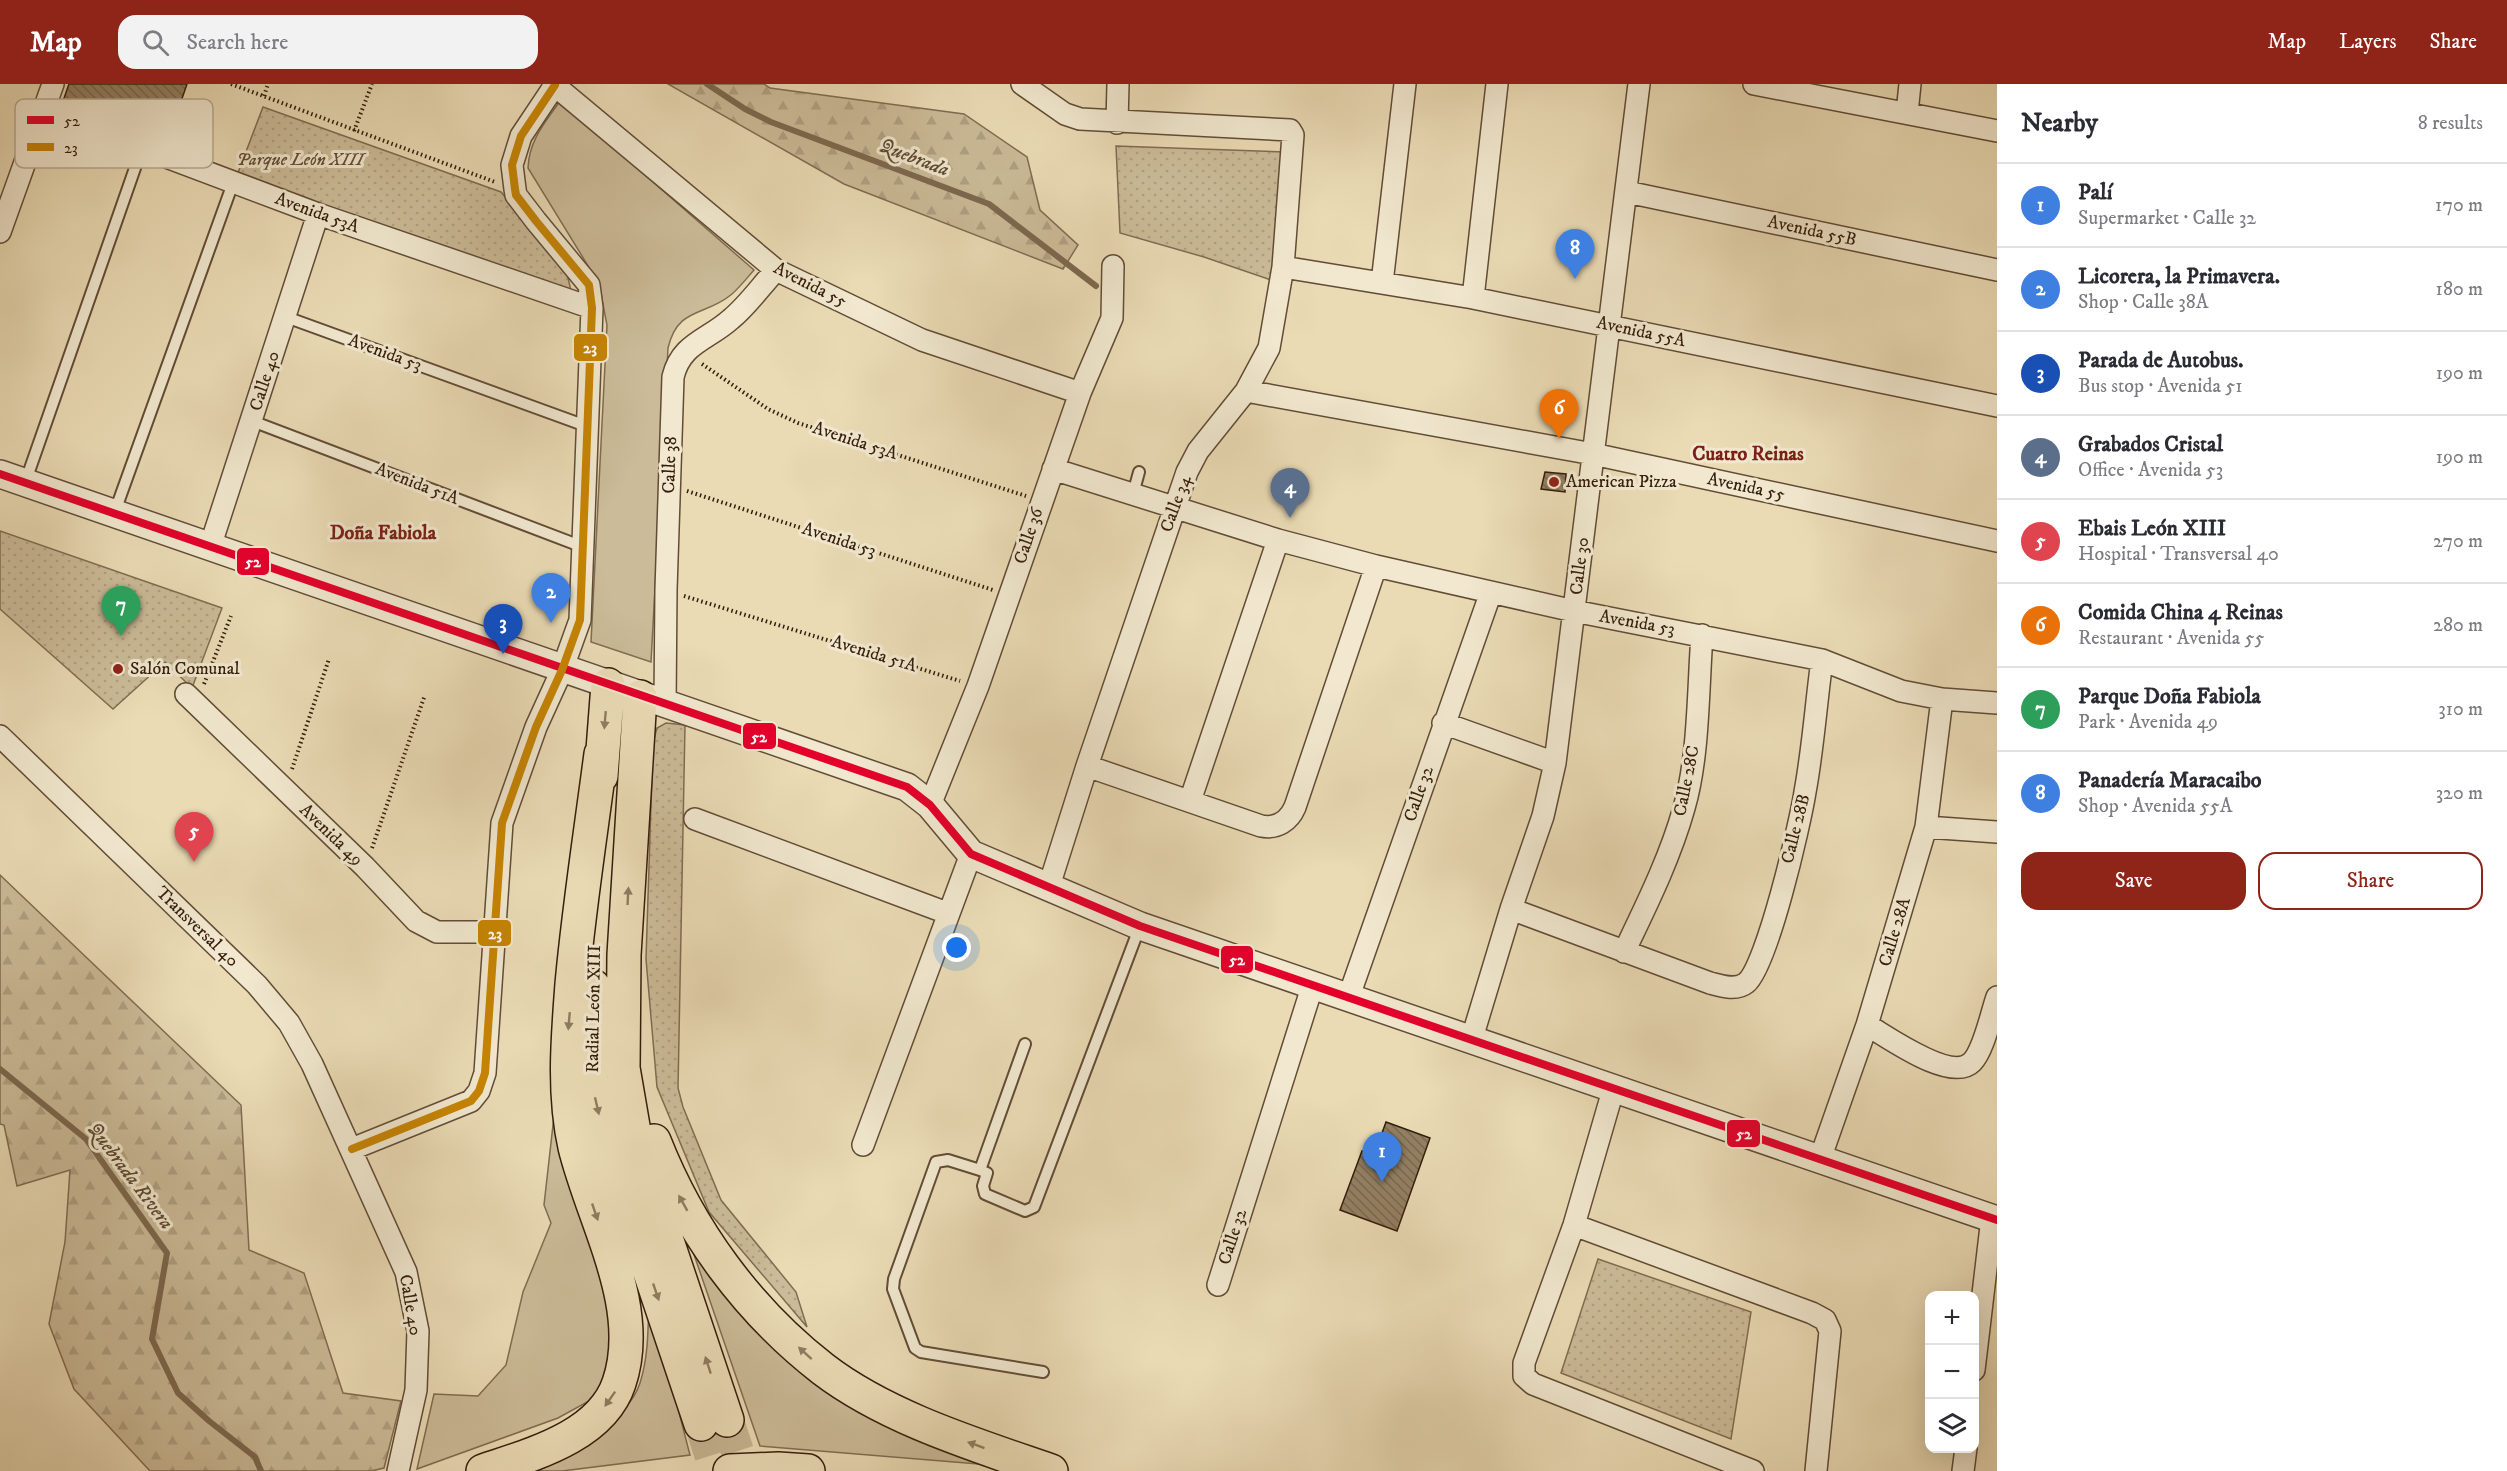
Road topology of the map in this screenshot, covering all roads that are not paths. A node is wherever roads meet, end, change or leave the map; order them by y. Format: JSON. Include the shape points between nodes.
{"nodes":[{"id":1,"x":53,"y":84,"type":"edge"},
{"id":2,"x":1022,"y":84,"type":"edge"},
{"id":3,"x":1118,"y":84,"type":"edge"},
{"id":4,"x":1405,"y":84,"type":"edge"},
{"id":5,"x":1497,"y":84,"type":"edge"},
{"id":6,"x":1639,"y":84,"type":"edge"},
{"id":7,"x":1754,"y":84,"type":"edge"},
{"id":8,"x":1910,"y":84,"type":"edge"},
{"id":9,"x":554,"y":85,"type":"edge"},
{"id":10,"x":1775,"y":86,"type":"edge"},
{"id":11,"x":48,"y":99,"type":"edge"},
{"id":12,"x":1907,"y":113,"type":"junction"},
{"id":13,"x":1117,"y":123,"type":"junction"},
{"id":14,"x":1997,"y":131,"type":"edge"},
{"id":15,"x":23,"y":168,"type":"edge"},
{"id":16,"x":135,"y":168,"type":"edge"},
{"id":17,"x":194,"y":168,"type":"edge"},
{"id":18,"x":233,"y":183,"type":"junction"},
{"id":19,"x":1627,"y":192,"type":"junction"},
{"id":20,"x":318,"y":214,"type":"junction"},
{"id":21,"x":0,"y":232,"type":"edge"},
{"id":22,"x":1113,"y":266,"type":"dead end"},
{"id":23,"x":1283,"y":267,"type":"junction"},
{"id":24,"x":776,"y":270,"type":"junction"},
{"id":25,"x":1997,"y":270,"type":"edge"},
{"id":26,"x":1382,"y":282,"type":"junction"},
{"id":27,"x":1473,"y":298,"type":"junction"},
{"id":28,"x":592,"y":308,"type":"junction"},
{"id":29,"x":286,"y":317,"type":"junction"},
{"id":30,"x":1611,"y":325,"type":"junction"},
{"id":31,"x":1246,"y":391,"type":"junction"},
{"id":32,"x":1080,"y":393,"type":"junction"},
{"id":33,"x":1997,"y":406,"type":"edge"},
{"id":34,"x":252,"y":422,"type":"junction"},
{"id":35,"x":586,"y":426,"type":"junction"},
{"id":36,"x":1593,"y":454,"type":"junction"},
{"id":37,"x":1053,"y":469,"type":"junction"},
{"id":38,"x":1139,"y":472,"type":"dead end"},
{"id":39,"x":0,"y":474,"type":"edge"},
{"id":40,"x":25,"y":484,"type":"junction"},
{"id":41,"x":1133,"y":494,"type":"junction"},
{"id":42,"x":1174,"y":508,"type":"junction"},
{"id":43,"x":114,"y":514,"type":"junction"},
{"id":44,"x":1278,"y":540,"type":"junction"},
{"id":45,"x":1997,"y":541,"type":"edge"},
{"id":46,"x":210,"y":547,"type":"junction"},
{"id":47,"x":583,"y":547,"type":"junction"},
{"id":48,"x":1376,"y":566,"type":"junction"},
{"id":49,"x":1491,"y":592,"type":"junction"},
{"id":50,"x":1574,"y":611,"type":"junction"},
{"id":51,"x":1702,"y":635,"type":"junction"},
{"id":52,"x":1822,"y":660,"type":"junction"},
{"id":53,"x":562,"y":670,"type":"junction"},
{"id":54,"x":608,"y":685,"type":"junction"},
{"id":55,"x":191,"y":699,"type":"road end"},
{"id":56,"x":1942,"y":699,"type":"junction"},
{"id":57,"x":652,"y":701,"type":"junction"},
{"id":58,"x":1997,"y":703,"type":"edge"},
{"id":59,"x":1443,"y":723,"type":"junction"},
{"id":60,"x":0,"y":736,"type":"edge"},
{"id":61,"x":601,"y":754,"type":"junction"},
{"id":62,"x":1555,"y":763,"type":"junction"},
{"id":63,"x":1087,"y":766,"type":"junction"},
{"id":64,"x":1190,"y":801,"type":"junction"},
{"id":65,"x":930,"y":804,"type":"junction"},
{"id":66,"x":694,"y":819,"type":"dead end"},
{"id":67,"x":1926,"y":827,"type":"junction"},
{"id":68,"x":1997,"y":832,"type":"edge"},
{"id":69,"x":971,"y":854,"type":"junction"},
{"id":70,"x":1049,"y":886,"type":"junction"},
{"id":71,"x":1511,"y":909,"type":"junction"},
{"id":72,"x":947,"y":913,"type":"junction"},
{"id":73,"x":1140,"y":926,"type":"junction"},
{"id":74,"x":495,"y":933,"type":"junction"},
{"id":75,"x":1624,"y":952,"type":"junction"},
{"id":76,"x":624,"y":955,"type":"junction"},
{"id":77,"x":1313,"y":984,"type":"junction"},
{"id":78,"x":1349,"y":996,"type":"junction"},
{"id":79,"x":1997,"y":997,"type":"edge"},
{"id":80,"x":1867,"y":1025,"type":"junction"},
{"id":81,"x":1472,"y":1038,"type":"junction"},
{"id":82,"x":1025,"y":1044,"type":"dead end"},
{"id":83,"x":1614,"y":1087,"type":"junction"},
{"id":84,"x":863,"y":1145,"type":"dead end"},
{"id":85,"x":352,"y":1149,"type":"junction"},
{"id":86,"x":1820,"y":1159,"type":"junction"},
{"id":87,"x":980,"y":1170,"type":"junction"},
{"id":88,"x":1994,"y":1219,"type":"edge"},
{"id":89,"x":1574,"y":1225,"type":"junction"},
{"id":90,"x":1218,"y":1285,"type":"dead end"},
{"id":91,"x":1977,"y":1345,"type":"edge"},
{"id":92,"x":1043,"y":1372,"type":"dead end"},
{"id":93,"x":1965,"y":1453,"type":"edge"},
{"id":94,"x":398,"y":1471,"type":"edge"},
{"id":95,"x":483,"y":1471,"type":"edge"},
{"id":96,"x":730,"y":1471,"type":"edge"},
{"id":97,"x":808,"y":1471,"type":"edge"},
{"id":98,"x":1051,"y":1471,"type":"edge"},
{"id":99,"x":1753,"y":1471,"type":"edge"},
{"id":100,"x":1816,"y":1471,"type":"edge"},
{"id":101,"x":1963,"y":1471,"type":"edge"}],
"edges":[{"from":1,"to":11,"type":"street"},
{"from":2,"to":13,"type":"street","via":[[1072,117]]},
{"from":3,"to":13,"type":"street"},
{"from":4,"to":26,"type":"street"},
{"from":5,"to":27,"type":"street"},
{"from":6,"to":19,"type":"street","name":"Calle 30"},
{"from":7,"to":10,"type":"street"},
{"from":8,"to":12,"type":"street"},
{"from":9,"to":24,"type":"street","name":"Avenida 55"},
{"from":9,"to":28,"type":"street","via":[[521,136],[512,165],[516,195],[589,285]]},
{"from":10,"to":12,"type":"street"},
{"from":12,"to":14,"type":"street"},
{"from":13,"to":23,"type":"street","name":"Calle 34","via":[[1292,131]]},
{"from":15,"to":21,"type":"street"},
{"from":16,"to":40,"type":"lane"},
{"from":17,"to":18,"type":"street","name":"Avenida 53A"},
{"from":18,"to":20,"type":"street","name":"Avenida 53A"},
{"from":18,"to":43,"type":"lane"},
{"from":19,"to":25,"type":"street","name":"Avenida 55B"},
{"from":19,"to":30,"type":"street","name":"Calle 30"},
{"from":20,"to":28,"type":"street","name":"Avenida 53A"},
{"from":20,"to":29,"type":"street","name":"Calle 40"},
{"from":22,"to":32,"type":"street","name":"Calle 36","via":[[1112,318]]},
{"from":23,"to":26,"type":"street","name":"Avenida 55A"},
{"from":23,"to":31,"type":"street","name":"Calle 34","via":[[1271,341]]},
{"from":24,"to":32,"type":"street","name":"Avenida 55","via":[[922,340]]},
{"from":24,"to":57,"type":"street","name":"Calle 38","via":[[732,319],[684,352],[676,363],[666,590]]},
{"from":26,"to":27,"type":"street","name":"Avenida 55A"},
{"from":27,"to":30,"type":"street","name":"Avenida 55A"},
{"from":28,"to":35,"type":"street"},
{"from":29,"to":34,"type":"street","name":"Calle 40"},
{"from":29,"to":35,"type":"lane","name":"Avenida 53"},
{"from":30,"to":33,"type":"street","name":"Avenida 55A"},
{"from":30,"to":36,"type":"street","name":"Calle 30"},
{"from":31,"to":36,"type":"street","name":"Avenida 55"},
{"from":31,"to":42,"type":"street","name":"Calle 34","via":[[1198,451]]},
{"from":32,"to":37,"type":"street","name":"Calle 36"},
{"from":34,"to":46,"type":"street","name":"Calle 40"},
{"from":34,"to":47,"type":"lane","name":"Avenida 51A"},
{"from":35,"to":47,"type":"street"},
{"from":36,"to":45,"type":"street","name":"Avenida 55"},
{"from":36,"to":50,"type":"street","name":"Calle 30"},
{"from":37,"to":41,"type":"street","name":"Avenida 53"},
{"from":37,"to":65,"type":"street","name":"Calle 36","via":[[978,686]]},
{"from":38,"to":41,"type":"lane"},
{"from":39,"to":40,"type":"street"},
{"from":40,"to":43,"type":"street"},
{"from":41,"to":42,"type":"street","name":"Avenida 53"},
{"from":42,"to":44,"type":"street","name":"Avenida 53"},
{"from":42,"to":63,"type":"street","name":"Calle 34"},
{"from":43,"to":46,"type":"street"},
{"from":44,"to":48,"type":"street","name":"Avenida 53"},
{"from":44,"to":64,"type":"street"},
{"from":46,"to":53,"type":"street"},
{"from":47,"to":53,"type":"street","via":[[580,620]]},
{"from":48,"to":49,"type":"street","name":"Avenida 53"},
{"from":48,"to":64,"type":"street","via":[[1292,814],[1280,824],[1261,826]]},
{"from":49,"to":50,"type":"street","name":"Avenida 53"},
{"from":49,"to":59,"type":"street","name":"Calle 32"},
{"from":50,"to":51,"type":"street","name":"Avenida 53"},
{"from":50,"to":62,"type":"street","name":"Calle 30"},
{"from":51,"to":52,"type":"street","name":"Avenida 53"},
{"from":51,"to":75,"type":"street","name":"Calle 28C","via":[[1695,735],[1684,807],[1656,885]]},
{"from":52,"to":56,"type":"street","name":"Avenida 53","via":[[1901,692]]},
{"from":52,"to":75,"type":"street","name":"Calle 28B","via":[[1805,792],[1768,938],[1750,979],[1740,986],[1710,983]]},
{"from":53,"to":54,"type":"street"},
{"from":53,"to":74,"type":"street","via":[[536,727],[502,823]]},
{"from":54,"to":57,"type":"street"},
{"from":54,"to":61,"type":"highway","name":"Radial León XIII","one_way":true},
{"from":55,"to":74,"type":"street","name":"Avenida 49","via":[[416,921],[437,932]]},
{"from":56,"to":58,"type":"street","name":"Avenida 53"},
{"from":56,"to":67,"type":"street","name":"Calle 28A"},
{"from":57,"to":65,"type":"street","via":[[907,787]]},
{"from":76,"to":57,"type":"highway","name":"Radial León XIII","one_way":true},
{"from":59,"to":62,"type":"street"},
{"from":59,"to":78,"type":"street","name":"Calle 32"},
{"from":60,"to":85,"type":"street","name":"Transversal 40","via":[[257,985],[289,1023]]},
{"from":61,"to":76,"type":"highway","name":"Radial León XIII","one_way":true,"via":[[591,1077],[604,1135],[714,1422],[634,1132],[623,1068]]},
{"from":61,"to":95,"type":"highway","one_way":true,"via":[[567,1040],[570,1119],[585,1184],[627,1317],[625,1363],[619,1386],[590,1424],[565,1441]]},
{"from":62,"to":71,"type":"street","name":"Calle 30","via":[[1543,816]]},
{"from":63,"to":64,"type":"street"},
{"from":63,"to":70,"type":"street","name":"Calle 34"},
{"from":65,"to":69,"type":"street"},
{"from":66,"to":72,"type":"street"},
{"from":67,"to":68,"type":"street"},
{"from":67,"to":80,"type":"street","name":"Calle 28A"},
{"from":69,"to":70,"type":"street"},
{"from":69,"to":72,"type":"street"},
{"from":70,"to":73,"type":"street"},
{"from":71,"to":75,"type":"street"},
{"from":71,"to":81,"type":"street","name":"Calle 30"},
{"from":72,"to":84,"type":"street"},
{"from":73,"to":77,"type":"street"},
{"from":73,"to":87,"type":"lane","via":[[1034,1208],[1025,1211],[985,1194],[987,1173]]},
{"from":74,"to":85,"type":"street","via":[[485,1072],[479,1090],[471,1101]]},
{"from":98,"to":76,"type":"highway","one_way":true,"via":[[936,1430],[881,1404],[824,1370],[762,1313],[725,1271],[666,1170],[650,1128],[642,1099]]},
{"from":77,"to":78,"type":"street"},
{"from":77,"to":90,"type":"street","name":"Calle 32"},
{"from":78,"to":81,"type":"street"},
{"from":79,"to":80,"type":"street","via":[[1978,1054],[1962,1068],[1940,1066]]},
{"from":80,"to":86,"type":"street","name":"Calle 28A"},
{"from":81,"to":83,"type":"street"},
{"from":82,"to":87,"type":"lane"},
{"from":83,"to":86,"type":"street"},
{"from":83,"to":89,"type":"street"},
{"from":85,"to":94,"type":"street","name":"Calle 40","via":[[406,1272],[418,1331],[416,1390]]},
{"from":86,"to":88,"type":"street"},
{"from":87,"to":92,"type":"lane","via":[[948,1160],[936,1162],[893,1289],[915,1348],[921,1352]]},
{"from":88,"to":91,"type":"street"},
{"from":89,"to":99,"type":"street","via":[[1524,1363],[1524,1376],[1533,1384]]},
{"from":89,"to":100,"type":"street","via":[[1825,1320],[1830,1331]]},
{"from":93,"to":101,"type":"street"},
{"from":96,"to":97,"type":"highway"}]}
